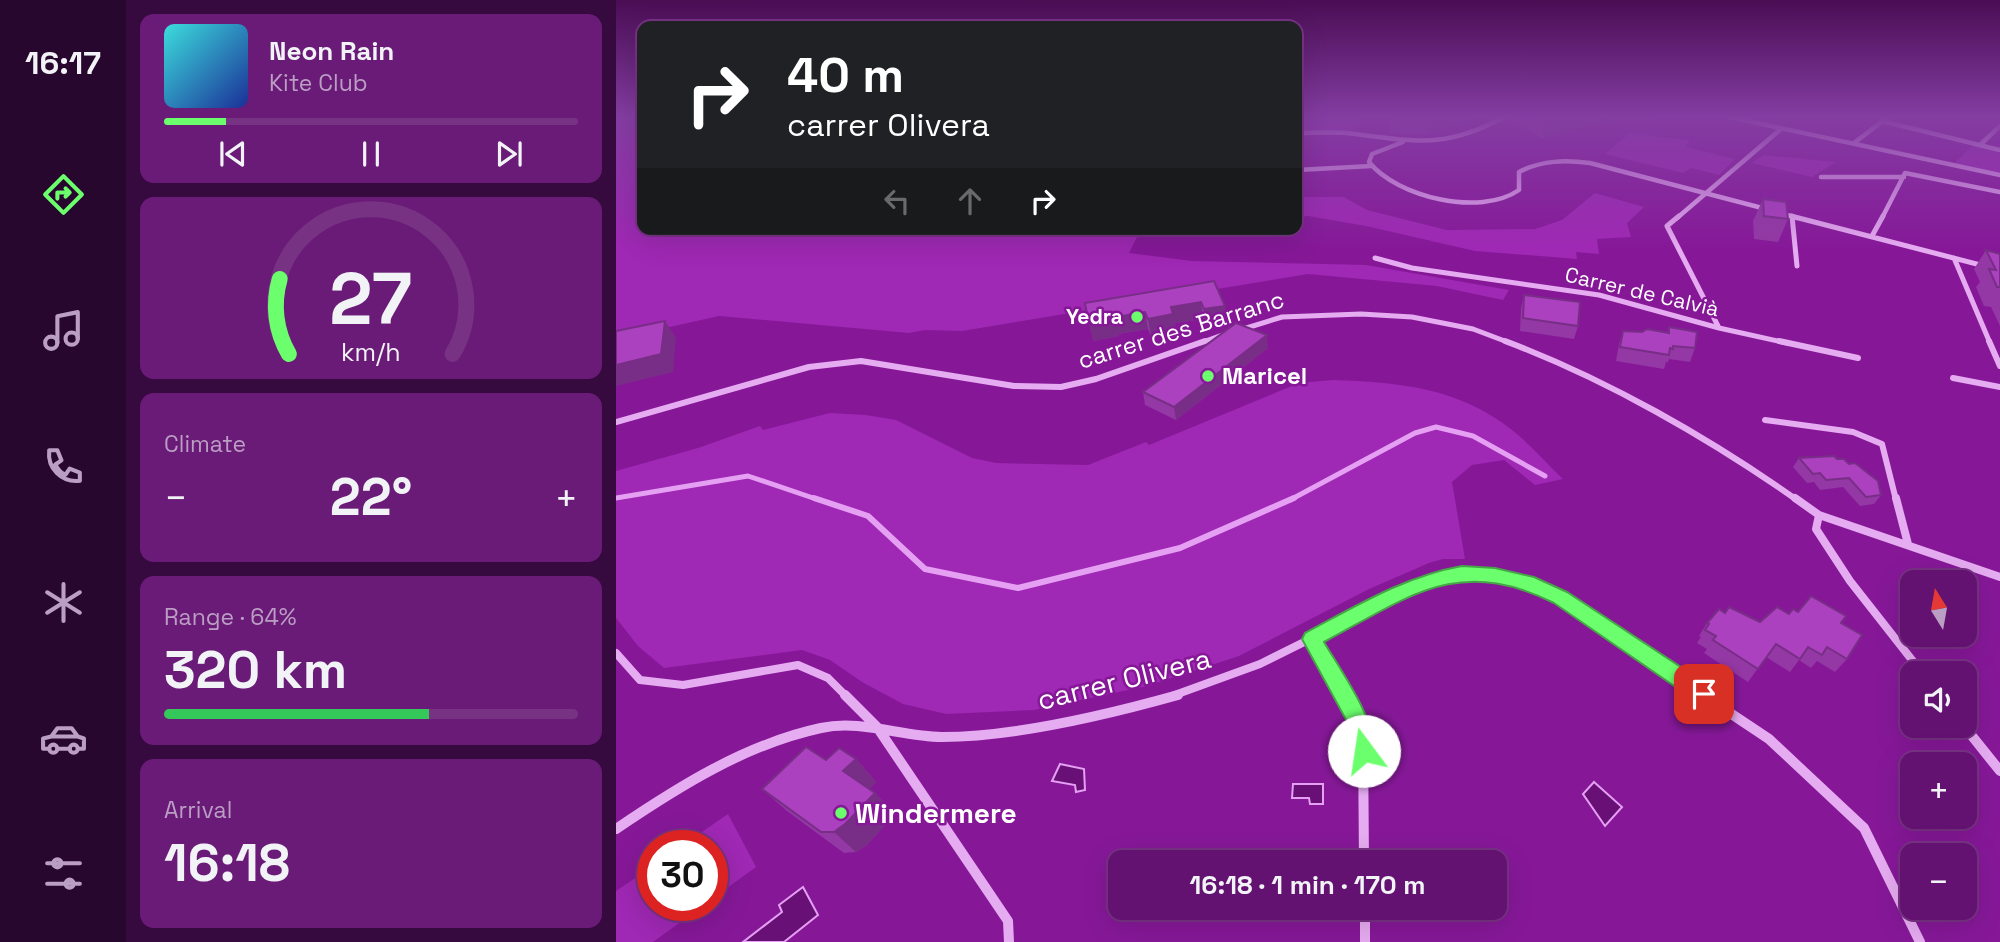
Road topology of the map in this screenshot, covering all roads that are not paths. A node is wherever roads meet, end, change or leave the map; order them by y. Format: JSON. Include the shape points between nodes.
{"nodes":[{"id":1,"x":1369,"y":161,"type":"edge"},
{"id":2,"x":1556,"y":161,"type":"edge"},
{"id":3,"x":1572,"y":161,"type":"edge"},
{"id":4,"x":1744,"y":161,"type":"edge"},
{"id":5,"x":1934,"y":161,"type":"edge"},
{"id":6,"x":1371,"y":166,"type":"junction"},
{"id":7,"x":1302,"y":170,"type":"edge"},
{"id":8,"x":2000,"y":175,"type":"edge"},
{"id":9,"x":1821,"y":177,"type":"dead end"},
{"id":10,"x":1904,"y":177,"type":"junction"},
{"id":11,"x":2000,"y":192,"type":"edge"},
{"id":12,"x":1706,"y":194,"type":"junction"},
{"id":13,"x":1792,"y":216,"type":"junction"},
{"id":14,"x":1872,"y":236,"type":"junction"},
{"id":15,"x":1375,"y":258,"type":"dead end"},
{"id":16,"x":1954,"y":258,"type":"junction"},
{"id":17,"x":1797,"y":266,"type":"dead end"},
{"id":18,"x":2000,"y":270,"type":"edge"},
{"id":19,"x":1719,"y":328,"type":"junction"},
{"id":20,"x":1858,"y":358,"type":"dead end"},
{"id":21,"x":2000,"y":366,"type":"edge"},
{"id":22,"x":1953,"y":378,"type":"dead end"},
{"id":23,"x":2000,"y":387,"type":"edge"},
{"id":24,"x":1765,"y":420,"type":"dead end"},
{"id":25,"x":616,"y":422,"type":"edge"},
{"id":26,"x":1819,"y":515,"type":"junction"},
{"id":27,"x":1908,"y":544,"type":"junction"},
{"id":28,"x":2000,"y":577,"type":"edge"},
{"id":29,"x":1312,"y":639,"type":"junction"},
{"id":30,"x":616,"y":653,"type":"edge"},
{"id":31,"x":1913,"y":661,"type":"edge"},
{"id":32,"x":877,"y":727,"type":"junction"},
{"id":33,"x":1974,"y":738,"type":"edge"},
{"id":34,"x":2000,"y":771,"type":"edge"},
{"id":35,"x":616,"y":829,"type":"edge"},
{"id":36,"x":1364,"y":850,"type":"edge"},
{"id":37,"x":1365,"y":920,"type":"edge"},
{"id":38,"x":1009,"y":942,"type":"edge"},
{"id":39,"x":1365,"y":942,"type":"edge"},
{"id":40,"x":1920,"y":942,"type":"edge"}],
"edges":[{"from":1,"to":6,"type":"street"},
{"from":2,"to":6,"type":"street","via":[[1531,164],[1518,173],[1519,190],[1492,202],[1411,190]]},
{"from":3,"to":12,"type":"street"},
{"from":4,"to":12,"type":"street"},
{"from":5,"to":8,"type":"street"},
{"from":6,"to":7,"type":"street"},
{"from":9,"to":10,"type":"street"},
{"from":10,"to":11,"type":"street","via":[[1905,173]]},
{"from":10,"to":14,"type":"street"},
{"from":12,"to":13,"type":"street"},
{"from":12,"to":19,"type":"street","via":[[1667,226]]},
{"from":13,"to":14,"type":"street"},
{"from":13,"to":17,"type":"street"},
{"from":14,"to":16,"type":"street"},
{"from":15,"to":19,"type":"street","name":"Carrer de Calvià","via":[[1412,268],[1599,295]]},
{"from":16,"to":18,"type":"street"},
{"from":16,"to":21,"type":"street"},
{"from":19,"to":20,"type":"street","name":"Carrer de Calvià"},
{"from":22,"to":23,"type":"street"},
{"from":24,"to":27,"type":"street","via":[[1853,432],[1882,444]]},
{"from":25,"to":26,"type":"street","name":"carrer des Barranc","via":[[836,363],[861,361],[1014,386],[1061,387],[1282,317],[1412,317],[1473,330],[1540,354],[1641,404],[1765,477]]},
{"from":26,"to":27,"type":"street","name":"carrer des Barranc"},
{"from":26,"to":31,"type":"street","via":[[1816,529]]},
{"from":27,"to":28,"type":"street","name":"carrer des Barranc"},
{"from":29,"to":32,"type":"street","name":"carrer Olivera","via":[[1199,689],[1115,710],[967,736],[919,736]]},
{"from":29,"to":36,"type":"street","via":[[1363,737]]},
{"from":29,"to":40,"type":"street","name":"carrer Olivera","via":[[1431,579],[1462,573],[1534,585],[1769,739],[1864,828]]},
{"from":30,"to":32,"type":"street","via":[[640,680],[683,685],[798,665],[828,678]]},
{"from":32,"to":35,"type":"street","name":"carrer Olivera","via":[[822,727],[761,748]]},
{"from":32,"to":38,"type":"street","via":[[1008,921]]},
{"from":33,"to":34,"type":"street"},
{"from":37,"to":39,"type":"street"}]}
